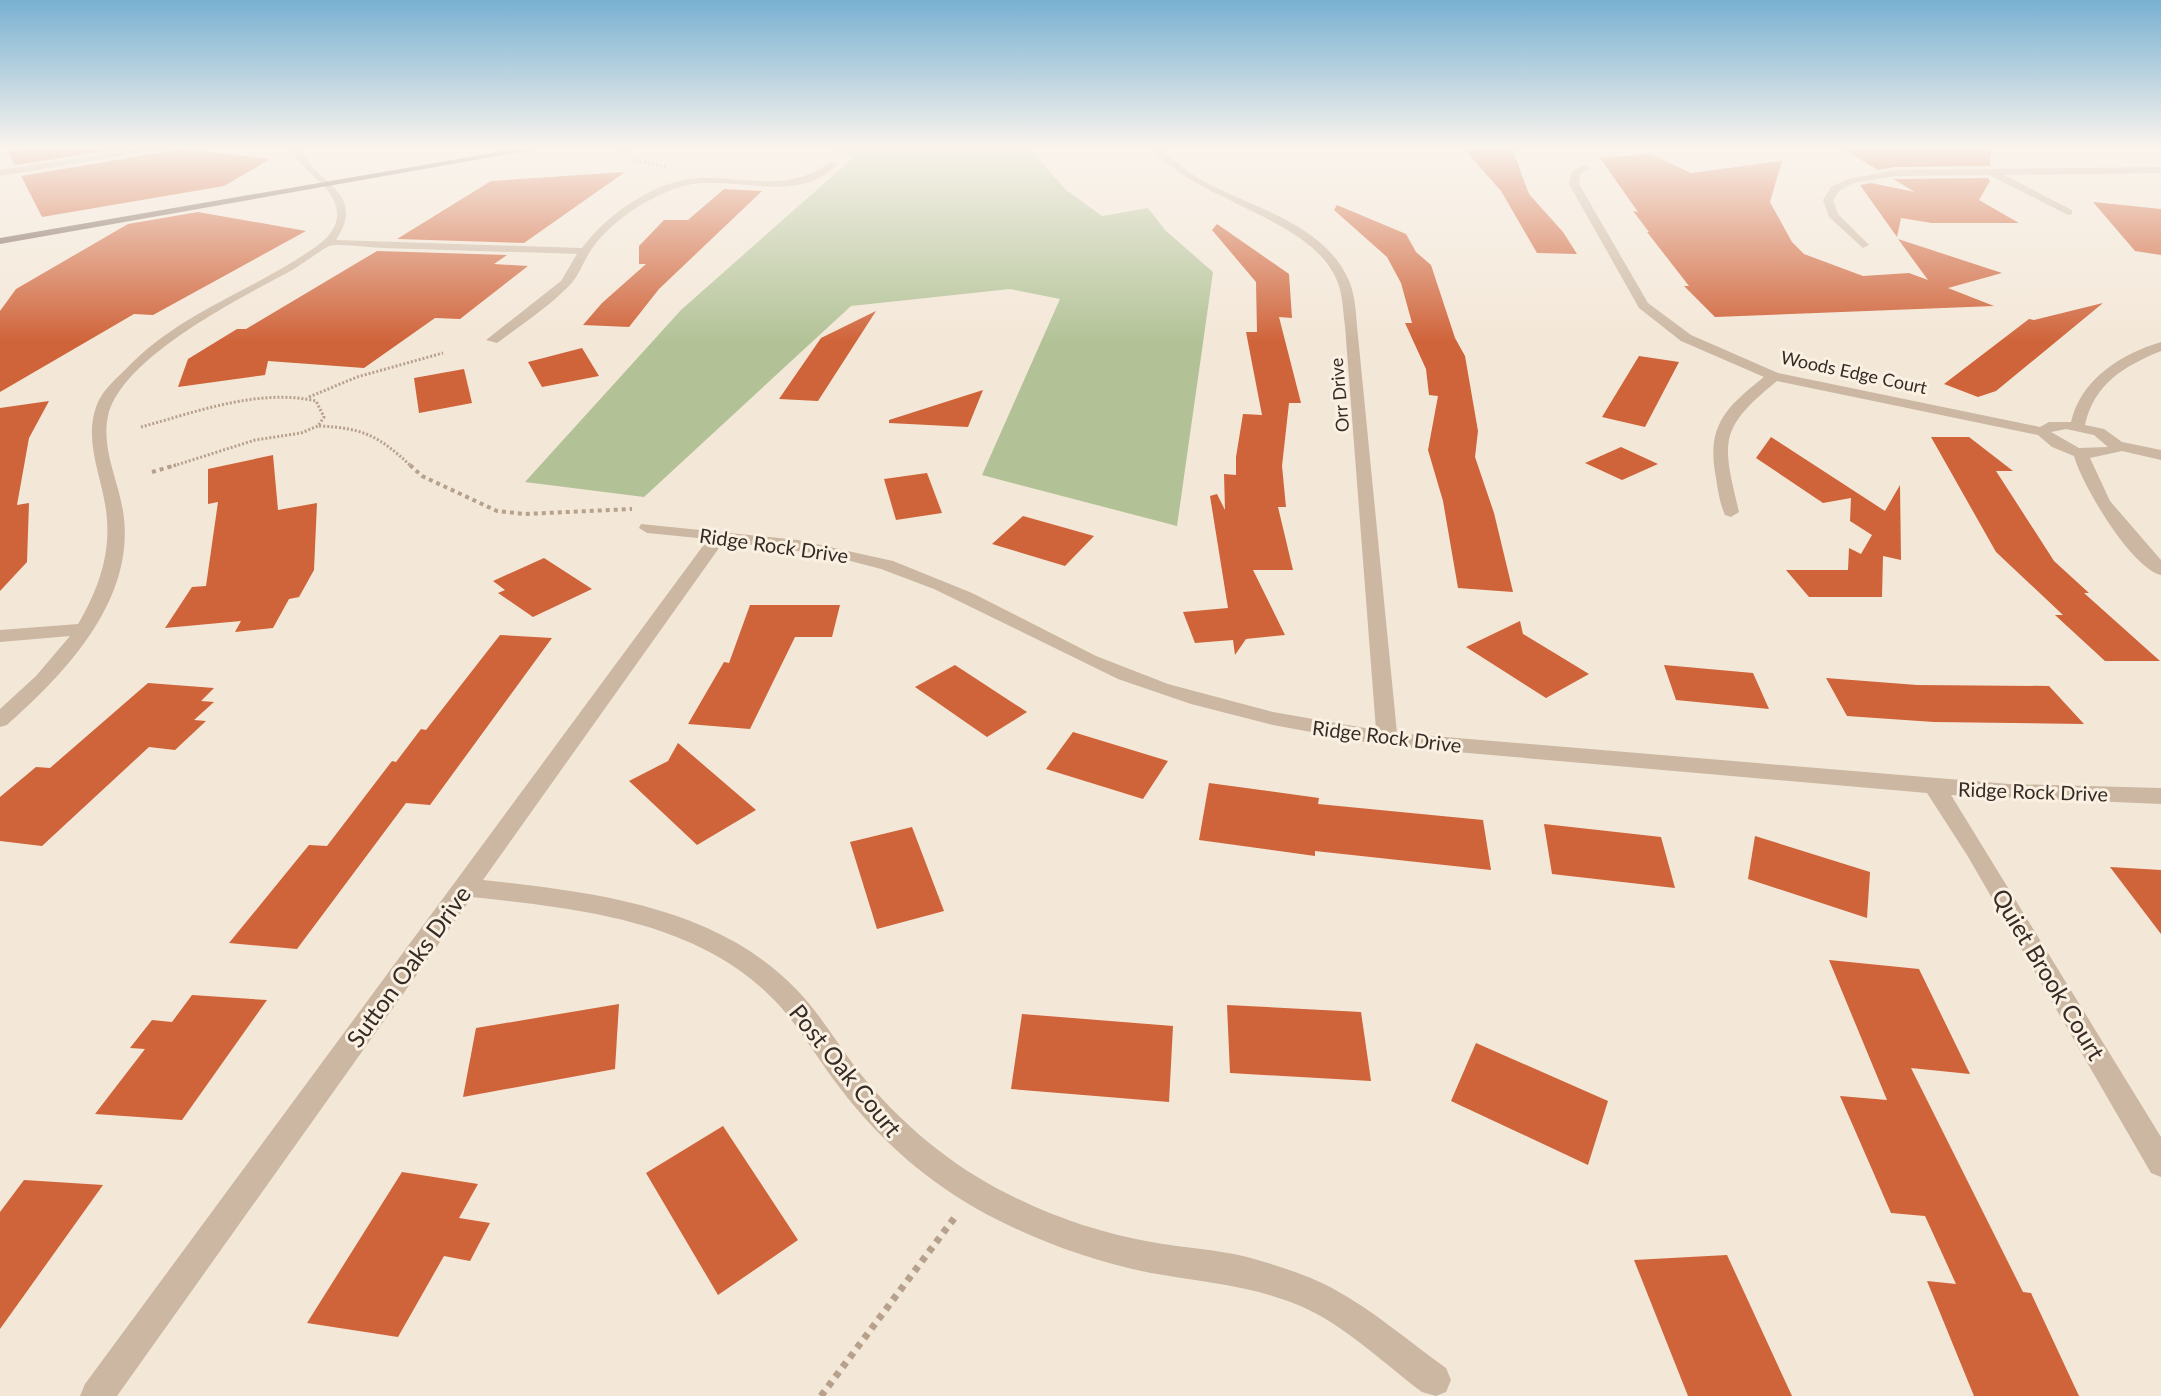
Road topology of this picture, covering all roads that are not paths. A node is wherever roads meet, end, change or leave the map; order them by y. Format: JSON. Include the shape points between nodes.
{"nodes":[{"id":1,"x":156,"y":213,"type":"edge"},
{"id":2,"x":344,"y":213,"type":"edge"},
{"id":3,"x":628,"y":213,"type":"edge"},
{"id":4,"x":1261,"y":213,"type":"edge"},
{"id":5,"x":1591,"y":213,"type":"edge"},
{"id":6,"x":1834,"y":213,"type":"edge"},
{"id":7,"x":0,"y":241,"type":"edge"},
{"id":8,"x":328,"y":243,"type":"junction"},
{"id":9,"x":1863,"y":245,"type":"dead end"},
{"id":10,"x":585,"y":251,"type":"junction"},
{"id":11,"x":492,"y":340,"type":"dead end"},
{"id":12,"x":2161,"y":346,"type":"edge"},
{"id":13,"x":1774,"y":376,"type":"junction"},
{"id":14,"x":2077,"y":426,"type":"junction"},
{"id":15,"x":2043,"y":432,"type":"junction"},
{"id":16,"x":2117,"y":446,"type":"junction"},
{"id":17,"x":2081,"y":452,"type":"junction"},
{"id":18,"x":2161,"y":455,"type":"edge"},
{"id":19,"x":1731,"y":512,"type":"dead end"},
{"id":20,"x":647,"y":528,"type":"dead end"},
{"id":21,"x":719,"y":536,"type":"junction"},
{"id":22,"x":2161,"y":570,"type":"edge"},
{"id":23,"x":84,"y":629,"type":"junction"},
{"id":24,"x":0,"y":636,"type":"edge"},
{"id":25,"x":0,"y":720,"type":"edge"},
{"id":26,"x":1387,"y":739,"type":"junction"},
{"id":27,"x":1934,"y":786,"type":"junction"},
{"id":28,"x":2161,"y":796,"type":"edge"},
{"id":29,"x":465,"y":887,"type":"junction"},
{"id":30,"x":2161,"y":1164,"type":"edge"},
{"id":31,"x":1434,"y":1380,"type":"dead end"},
{"id":32,"x":97,"y":1396,"type":"edge"}],
"edges":[{"from":1,"to":7,"type":"main road"},
{"from":2,"to":8,"type":"street"},
{"from":3,"to":10,"type":"street"},
{"from":4,"to":26,"type":"street","name":"Orr Drive","via":[[1325,254],[1346,291]]},
{"from":5,"to":13,"type":"street","name":"Woods Edge Court","via":[[1643,305],[1660,321],[1686,338]]},
{"from":6,"to":9,"type":"street"},
{"from":8,"to":10,"type":"street"},
{"from":8,"to":23,"type":"street","via":[[184,326],[144,355],[105,401],[98,438],[116,523],[110,577]]},
{"from":10,"to":11,"type":"street","via":[[561,287]]},
{"from":12,"to":14,"type":"street","via":[[2124,362],[2092,387]]},
{"from":13,"to":15,"type":"street","name":"Woods Edge Court"},
{"from":13,"to":19,"type":"street","via":[[1738,404],[1720,430],[1717,456]]},
{"from":14,"to":15,"type":"street","via":[[2049,426]]},
{"from":14,"to":16,"type":"street","via":[[2099,432]]},
{"from":15,"to":17,"type":"street"},
{"from":16,"to":17,"type":"street","via":[[2103,454]]},
{"from":16,"to":18,"type":"street"},
{"from":17,"to":22,"type":"street","via":[[2118,523]]},
{"from":20,"to":21,"type":"street","name":"Ridge Rock Drive"},
{"from":21,"to":26,"type":"street","name":"Ridge Rock Drive","via":[[796,544],[885,564],[986,605],[1090,660],[1181,695],[1317,729]]},
{"from":21,"to":29,"type":"street","name":"Sutton Oaks Drive"},
{"from":23,"to":24,"type":"street"},
{"from":23,"to":25,"type":"street","via":[[30,695]]},
{"from":26,"to":27,"type":"street","name":"Ridge Rock Drive"},
{"from":27,"to":28,"type":"street","name":"Ridge Rock Drive"},
{"from":27,"to":30,"type":"street","name":"Quiet Brook Court"},
{"from":29,"to":31,"type":"street","name":"Post Oak Court","via":[[620,907],[666,921],[730,952],[778,988],[809,1022],[872,1109],[954,1179],[1019,1215],[1082,1239],[1140,1255],[1254,1274],[1321,1299]]},
{"from":29,"to":32,"type":"street","name":"Sutton Oaks Drive"}]}
